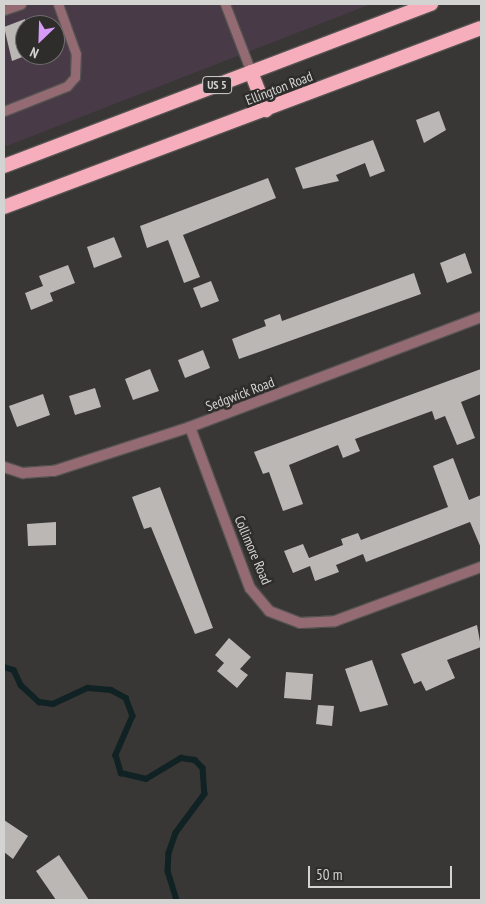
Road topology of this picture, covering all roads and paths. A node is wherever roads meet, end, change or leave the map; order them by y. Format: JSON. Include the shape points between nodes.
{"nodes":[{"id":1,"x":21,"y":4,"type":"edge"},
{"id":2,"x":58,"y":4,"type":"edge"},
{"id":3,"x":225,"y":4,"type":"edge"},
{"id":4,"x":431,"y":4,"type":"edge"},
{"id":5,"x":4,"y":10,"type":"edge"},
{"id":6,"x":481,"y":28,"type":"edge"},
{"id":7,"x":251,"y":72,"type":"junction"},
{"id":8,"x":266,"y":110,"type":"junction"},
{"id":9,"x":4,"y":111,"type":"edge"},
{"id":10,"x":4,"y":166,"type":"edge"},
{"id":11,"x":4,"y":207,"type":"edge"},
{"id":12,"x":481,"y":317,"type":"edge"},
{"id":13,"x":190,"y":427,"type":"junction"},
{"id":14,"x":4,"y":467,"type":"edge"},
{"id":15,"x":481,"y":567,"type":"edge"}],
"edges":[{"from":1,"to":5,"type":"lane"},
{"from":2,"to":9,"type":"lane","via":[[76,54],[75,78],[67,86]]},
{"from":3,"to":7,"type":"lane"},
{"from":4,"to":7,"type":"highway","name":"Ellington Road","number":"US 5"},
{"from":6,"to":8,"type":"highway","name":"Ellington Road"},
{"from":7,"to":8,"type":"highway"},
{"from":7,"to":10,"type":"highway","name":"Ellington Road","number":"US 5"},
{"from":8,"to":11,"type":"highway","name":"Ellington Road"},
{"from":12,"to":13,"type":"street","name":"Sedgwick Road"},
{"from":13,"to":14,"type":"street","name":"Sedgwick Road","via":[[54,471],[23,473]]},
{"from":13,"to":15,"type":"street","name":"Collimore Road","via":[[250,588],[269,611],[300,623],[335,621]]}]}
